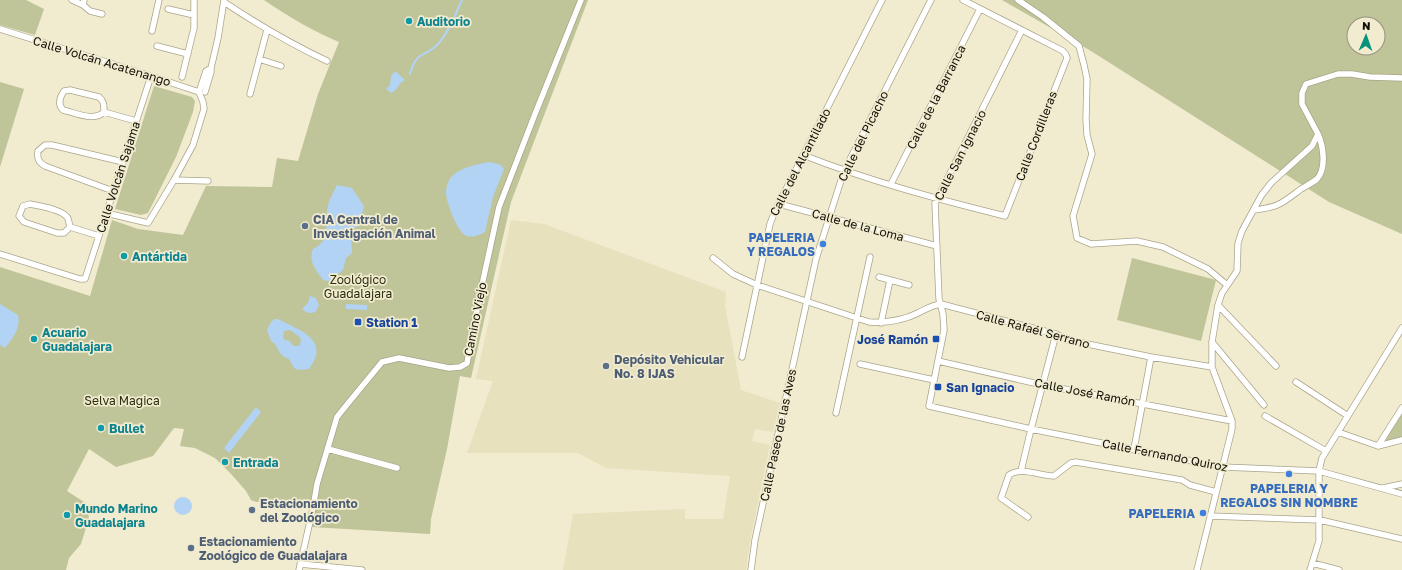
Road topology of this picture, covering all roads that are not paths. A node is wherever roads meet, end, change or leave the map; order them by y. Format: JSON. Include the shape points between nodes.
{"nodes":[{"id":1,"x":72,"y":0,"type":"edge"},
{"id":2,"x":159,"y":0,"type":"edge"},
{"id":3,"x":194,"y":0,"type":"edge"},
{"id":4,"x":581,"y":0,"type":"edge"},
{"id":5,"x":882,"y":0,"type":"edge"},
{"id":6,"x":932,"y":0,"type":"edge"},
{"id":7,"x":963,"y":0,"type":"edge"},
{"id":8,"x":1018,"y":0,"type":"edge"},
{"id":9,"x":224,"y":1,"type":"edge"},
{"id":10,"x":83,"y":3,"type":"edge"},
{"id":11,"x":168,"y":9,"type":"dead end"},
{"id":12,"x":980,"y":9,"type":"junction"},
{"id":13,"x":102,"y":14,"type":"dead end"},
{"id":14,"x":194,"y":15,"type":"junction"},
{"id":15,"x":0,"y":29,"type":"edge"},
{"id":16,"x":152,"y":30,"type":"dead end"},
{"id":17,"x":267,"y":30,"type":"junction"},
{"id":18,"x":1022,"y":30,"type":"junction"},
{"id":19,"x":157,"y":46,"type":"dead end"},
{"id":20,"x":188,"y":54,"type":"junction"},
{"id":21,"x":259,"y":59,"type":"junction"},
{"id":22,"x":327,"y":61,"type":"dead end"},
{"id":23,"x":281,"y":66,"type":"dead end"},
{"id":24,"x":150,"y":76,"type":"junction"},
{"id":25,"x":182,"y":77,"type":"dead end"},
{"id":26,"x":1402,"y":78,"type":"edge"},
{"id":27,"x":202,"y":94,"type":"junction"},
{"id":28,"x":250,"y":94,"type":"dead end"},
{"id":29,"x":104,"y":112,"type":"junction"},
{"id":30,"x":136,"y":121,"type":"junction"},
{"id":31,"x":1318,"y":134,"type":"junction"},
{"id":32,"x":804,"y":155,"type":"junction"},
{"id":33,"x":123,"y":162,"type":"junction"},
{"id":34,"x":844,"y":171,"type":"junction"},
{"id":35,"x":174,"y":180,"type":"junction"},
{"id":36,"x":208,"y":181,"type":"dead end"},
{"id":37,"x":891,"y":184,"type":"junction"},
{"id":38,"x":113,"y":191,"type":"junction"},
{"id":39,"x":937,"y":199,"type":"junction"},
{"id":40,"x":779,"y":204,"type":"junction"},
{"id":41,"x":1254,"y":210,"type":"junction"},
{"id":42,"x":106,"y":213,"type":"junction"},
{"id":43,"x":828,"y":217,"type":"junction"},
{"id":44,"x":70,"y":226,"type":"junction"},
{"id":45,"x":99,"y":236,"type":"junction"},
{"id":46,"x":936,"y":246,"type":"junction"},
{"id":47,"x":0,"y":254,"type":"edge"},
{"id":48,"x":870,"y":257,"type":"dead end"},
{"id":49,"x":713,"y":258,"type":"dead end"},
{"id":50,"x":879,"y":277,"type":"dead end"},
{"id":51,"x":890,"y":280,"type":"junction"},
{"id":52,"x":757,"y":285,"type":"junction"},
{"id":53,"x":909,"y":285,"type":"dead end"},
{"id":54,"x":1227,"y":285,"type":"junction"},
{"id":55,"x":807,"y":301,"type":"junction"},
{"id":56,"x":941,"y":304,"type":"junction"},
{"id":57,"x":1218,"y":305,"type":"junction"},
{"id":58,"x":857,"y":318,"type":"junction"},
{"id":59,"x":881,"y":323,"type":"junction"},
{"id":60,"x":1402,"y":328,"type":"edge"},
{"id":61,"x":1056,"y":334,"type":"junction"},
{"id":62,"x":1212,"y":342,"type":"junction"},
{"id":63,"x":742,"y":357,"type":"dead end"},
{"id":64,"x":1151,"y":357,"type":"junction"},
{"id":65,"x":938,"y":361,"type":"junction"},
{"id":66,"x":860,"y":364,"type":"dead end"},
{"id":67,"x":1276,"y":366,"type":"dead end"},
{"id":68,"x":1212,"y":367,"type":"junction"},
{"id":69,"x":934,"y":380,"type":"junction"},
{"id":70,"x":1296,"y":382,"type":"dead end"},
{"id":71,"x":1043,"y":385,"type":"junction"},
{"id":72,"x":1142,"y":403,"type":"junction"},
{"id":73,"x":1264,"y":405,"type":"dead end"},
{"id":74,"x":929,"y":406,"type":"joint"},
{"id":75,"x":1402,"y":408,"type":"edge"},
{"id":76,"x":836,"y":413,"type":"dead end"},
{"id":77,"x":1265,"y":416,"type":"dead end"},
{"id":78,"x":1348,"y":416,"type":"junction"},
{"id":79,"x":1232,"y":420,"type":"junction"},
{"id":80,"x":1031,"y":429,"type":"junction"},
{"id":81,"x":1338,"y":432,"type":"junction"},
{"id":82,"x":1402,"y":440,"type":"edge"},
{"id":83,"x":1378,"y":446,"type":"junction"},
{"id":84,"x":328,"y":449,"type":"junction"},
{"id":85,"x":1134,"y":449,"type":"junction"},
{"id":86,"x":1326,"y":451,"type":"junction"},
{"id":87,"x":1222,"y":467,"type":"junction"},
{"id":88,"x":396,"y":468,"type":"dead end"},
{"id":89,"x":1021,"y":471,"type":"junction"},
{"id":90,"x":1319,"y":471,"type":"junction"},
{"id":91,"x":1402,"y":484,"type":"edge"},
{"id":92,"x":1381,"y":489,"type":"junction"},
{"id":93,"x":1216,"y":492,"type":"junction"},
{"id":94,"x":1402,"y":494,"type":"edge"},
{"id":95,"x":1210,"y":516,"type":"junction"},
{"id":96,"x":1028,"y":517,"type":"dead end"},
{"id":97,"x":1320,"y":520,"type":"junction"},
{"id":98,"x":1402,"y":539,"type":"edge"},
{"id":99,"x":1312,"y":563,"type":"junction"},
{"id":100,"x":299,"y":567,"type":"edge"},
{"id":101,"x":362,"y":570,"type":"edge"},
{"id":102,"x":751,"y":570,"type":"edge"},
{"id":103,"x":1197,"y":570,"type":"edge"},
{"id":104,"x":1310,"y":570,"type":"edge"},
{"id":105,"x":1339,"y":570,"type":"edge"}],
"edges":[{"from":1,"to":10,"type":"street"},
{"from":2,"to":16,"type":"street"},
{"from":3,"to":14,"type":"street"},
{"from":4,"to":84,"type":"street","name":"Camino Viejo","via":[[499,207],[467,363],[449,368],[399,358],[382,362],[338,418]]},
{"from":5,"to":32,"type":"street","name":"Calle del Alcantilado"},
{"from":6,"to":34,"type":"street","name":"Calle del Picacho"},
{"from":7,"to":12,"type":"street"},
{"from":8,"to":54,"type":"street","via":[[1079,46],[1084,65],[1087,78],[1086,127],[1092,154],[1073,216],[1077,238],[1091,244],[1137,240],[1164,247],[1208,269]]},
{"from":9,"to":17,"type":"street"},
{"from":9,"to":27,"type":"street","via":[[211,72]]},
{"from":10,"to":13,"type":"street","via":[[90,11]]},
{"from":11,"to":14,"type":"street"},
{"from":12,"to":18,"type":"street"},
{"from":12,"to":37,"type":"street","name":"Calle de la Barranca"},
{"from":14,"to":20,"type":"street"},
{"from":15,"to":24,"type":"street","name":"Calle Volcán Acatenango"},
{"from":17,"to":21,"type":"street"},
{"from":17,"to":22,"type":"street"},
{"from":18,"to":39,"type":"street","name":"Calle San Ignacio"},
{"from":18,"to":39,"type":"street","name":"Calle Cordilleras","via":[[1063,51],[1067,58],[1005,216]]},
{"from":19,"to":20,"type":"street"},
{"from":20,"to":25,"type":"street"},
{"from":21,"to":23,"type":"street"},
{"from":21,"to":28,"type":"street"},
{"from":24,"to":27,"type":"street","name":"Calle Volcán Acatenango"},
{"from":24,"to":30,"type":"street","name":"Calle Volcán Sajama"},
{"from":26,"to":31,"type":"street","via":[[1338,74],[1306,84],[1302,92],[1302,104]]},
{"from":27,"to":35,"type":"street","via":[[203,116],[193,145]]},
{"from":29,"to":29,"type":"street","via":[[100,116],[92,117],[63,110],[60,104],[61,96],[64,91],[70,90],[99,97],[104,104]]},
{"from":29,"to":30,"type":"street"},
{"from":30,"to":33,"type":"street","name":"Calle Volcán Sajama"},
{"from":31,"to":41,"type":"street","via":[[1312,146],[1271,183]]},
{"from":31,"to":41,"type":"street","via":[[1323,152],[1322,167],[1317,178],[1274,208]]},
{"from":32,"to":34,"type":"street"},
{"from":32,"to":40,"type":"street","name":"Calle del Alcantilado"},
{"from":33,"to":38,"type":"street","name":"Calle Volcán Sajama"},
{"from":33,"to":38,"type":"street","via":[[52,145],[45,145],[38,151],[37,158],[45,166]]},
{"from":34,"to":37,"type":"street"},
{"from":34,"to":43,"type":"street","name":"Calle del Picacho"},
{"from":35,"to":36,"type":"street"},
{"from":35,"to":42,"type":"street","via":[[148,223]]},
{"from":37,"to":39,"type":"street"},
{"from":38,"to":42,"type":"street","name":"Calle Volcán Sajama"},
{"from":39,"to":46,"type":"street","name":"Calle San Ignacio"},
{"from":40,"to":43,"type":"street","name":"Calle de la Loma"},
{"from":40,"to":52,"type":"street","name":"Calle del Alcantilado","via":[[770,224]]},
{"from":41,"to":54,"type":"street","via":[[1238,243],[1236,271]]},
{"from":42,"to":45,"type":"street","name":"Calle Volcán Sajama"},
{"from":43,"to":46,"type":"street","name":"Calle de la Loma"},
{"from":43,"to":55,"type":"street","name":"Calle del Picacho"},
{"from":44,"to":44,"type":"street","via":[[68,218],[63,213],[30,204],[20,210],[19,216],[24,222],[57,233],[64,233]]},
{"from":44,"to":45,"type":"street"},
{"from":45,"to":47,"type":"street","name":"Calle Volcán Sajama","via":[[85,279]]},
{"from":46,"to":56,"type":"street","name":"Calle San Ignacio"},
{"from":48,"to":58,"type":"street"},
{"from":49,"to":52,"type":"street","via":[[733,274]]},
{"from":50,"to":51,"type":"street"},
{"from":51,"to":53,"type":"street"},
{"from":51,"to":59,"type":"street"},
{"from":52,"to":55,"type":"street"},
{"from":52,"to":63,"type":"street","name":"Calle del Alcantilado"},
{"from":54,"to":57,"type":"street"},
{"from":55,"to":58,"type":"street"},
{"from":55,"to":102,"type":"street","name":"Calle Paseo de las Aves","via":[[755,540]]},
{"from":56,"to":59,"type":"street","via":[[908,318]]},
{"from":56,"to":61,"type":"street","name":"Calle Rafaél Serrano"},
{"from":56,"to":65,"type":"street","name":"Calle San Ignacio","via":[[944,330]]},
{"from":57,"to":62,"type":"street"},
{"from":57,"to":67,"type":"street"},
{"from":58,"to":59,"type":"street"},
{"from":58,"to":76,"type":"street"},
{"from":60,"to":78,"type":"street"},
{"from":61,"to":64,"type":"street","name":"Calle Rafaél Serrano","via":[[1068,340]]},
{"from":61,"to":71,"type":"street"},
{"from":62,"to":68,"type":"street"},
{"from":62,"to":73,"type":"street"},
{"from":64,"to":68,"type":"street","name":"Calle Rafaél Serrano"},
{"from":64,"to":72,"type":"street"},
{"from":65,"to":69,"type":"street","name":"Calle San Ignacio"},
{"from":65,"to":71,"type":"street","name":"Calle José Ramón"},
{"from":66,"to":69,"type":"street"},
{"from":68,"to":79,"type":"street"},
{"from":69,"to":74,"type":"street","name":"Calle San Ignacio"},
{"from":70,"to":78,"type":"street"},
{"from":71,"to":72,"type":"street","name":"Calle José Ramón"},
{"from":71,"to":80,"type":"street"},
{"from":72,"to":79,"type":"street","name":"Calle José Ramón"},
{"from":72,"to":85,"type":"street"},
{"from":74,"to":80,"type":"street","name":"Calle Fernando Quiroz"},
{"from":75,"to":83,"type":"street"},
{"from":77,"to":86,"type":"street"},
{"from":78,"to":81,"type":"street"},
{"from":79,"to":87,"type":"street"},
{"from":80,"to":85,"type":"street","name":"Calle Fernando Quiroz"},
{"from":80,"to":89,"type":"street"},
{"from":81,"to":83,"type":"street"},
{"from":81,"to":86,"type":"street"},
{"from":82,"to":83,"type":"street"},
{"from":84,"to":88,"type":"street"},
{"from":84,"to":100,"type":"street","name":"Camino Viejo","via":[[316,484]]},
{"from":85,"to":87,"type":"street","name":"Calle Fernando Quiroz"},
{"from":86,"to":90,"type":"street"},
{"from":87,"to":90,"type":"street","name":"Calle Fernando Quiroz"},
{"from":87,"to":93,"type":"street"},
{"from":89,"to":93,"type":"street","via":[[1054,476],[1076,462],[1182,480],[1190,486]]},
{"from":89,"to":96,"type":"street","via":[[1009,475],[1001,498]]},
{"from":90,"to":92,"type":"street","name":"Calle Fernando Quiroz"},
{"from":90,"to":97,"type":"street"},
{"from":91,"to":92,"type":"street"},
{"from":92,"to":94,"type":"street","name":"Calle Fernando Quiroz"},
{"from":93,"to":95,"type":"street"},
{"from":95,"to":97,"type":"street"},
{"from":95,"to":103,"type":"street"},
{"from":97,"to":98,"type":"street"},
{"from":97,"to":99,"type":"street","via":[[1319,541]]},
{"from":99,"to":104,"type":"street"},
{"from":99,"to":105,"type":"street"},
{"from":100,"to":101,"type":"street"}]}
